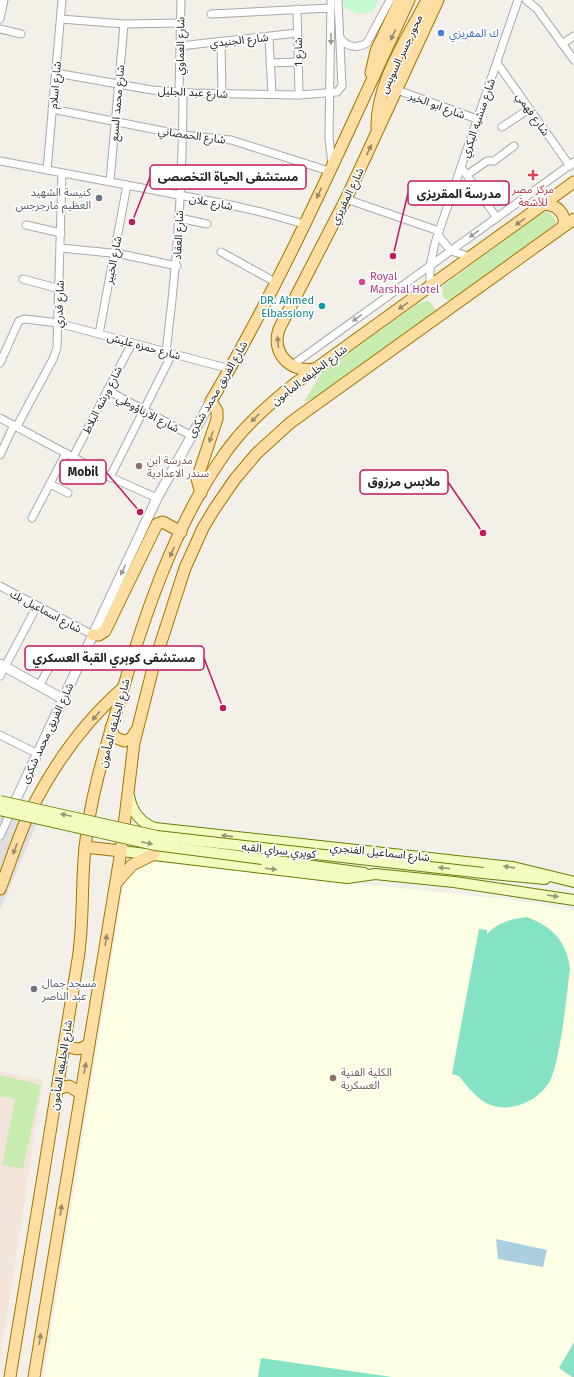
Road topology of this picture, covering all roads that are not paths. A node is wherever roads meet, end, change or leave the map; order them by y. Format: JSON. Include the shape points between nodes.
{"nodes":[{"id":1,"x":4,"y":0,"type":"edge"},
{"id":2,"x":62,"y":0,"type":"edge"},
{"id":3,"x":181,"y":0,"type":"edge"},
{"id":4,"x":338,"y":0,"type":"edge"},
{"id":5,"x":390,"y":0,"type":"edge"},
{"id":6,"x":400,"y":0,"type":"edge"},
{"id":7,"x":410,"y":0,"type":"edge"},
{"id":8,"x":427,"y":0,"type":"edge"},
{"id":9,"x":438,"y":0,"type":"edge"},
{"id":10,"x":518,"y":0,"type":"edge"},
{"id":11,"x":526,"y":0,"type":"edge"},
{"id":12,"x":331,"y":4,"type":"edge"},
{"id":13,"x":297,"y":9,"type":"junction"},
{"id":14,"x":211,"y":14,"type":"dead end"},
{"id":15,"x":0,"y":19,"type":"edge"},
{"id":16,"x":61,"y":19,"type":"junction"},
{"id":17,"x":181,"y":23,"type":"junction"},
{"id":18,"x":124,"y":24,"type":"junction"},
{"id":19,"x":0,"y":29,"type":"edge"},
{"id":20,"x":21,"y":34,"type":"dead end"},
{"id":21,"x":297,"y":34,"type":"junction"},
{"id":22,"x":268,"y":36,"type":"junction"},
{"id":23,"x":574,"y":36,"type":"edge"},
{"id":24,"x":340,"y":38,"type":"junction"},
{"id":25,"x":221,"y":42,"type":"junction"},
{"id":26,"x":562,"y":44,"type":"junction"},
{"id":27,"x":180,"y":46,"type":"junction"},
{"id":28,"x":574,"y":60,"type":"edge"},
{"id":29,"x":298,"y":62,"type":"junction"},
{"id":30,"x":496,"y":63,"type":"junction"},
{"id":31,"x":270,"y":64,"type":"junction"},
{"id":32,"x":56,"y":73,"type":"junction"},
{"id":33,"x":371,"y":82,"type":"junction"},
{"id":34,"x":119,"y":84,"type":"junction"},
{"id":35,"x":397,"y":90,"type":"junction"},
{"id":36,"x":181,"y":92,"type":"junction"},
{"id":37,"x":331,"y":92,"type":"junction"},
{"id":38,"x":222,"y":94,"type":"junction"},
{"id":39,"x":272,"y":94,"type":"junction"},
{"id":40,"x":299,"y":95,"type":"junction"},
{"id":41,"x":52,"y":109,"type":"junction"},
{"id":42,"x":529,"y":109,"type":"junction"},
{"id":43,"x":478,"y":119,"type":"junction"},
{"id":44,"x":116,"y":121,"type":"junction"},
{"id":45,"x":502,"y":127,"type":"dead end"},
{"id":46,"x":378,"y":132,"type":"junction"},
{"id":47,"x":183,"y":135,"type":"junction"},
{"id":48,"x":514,"y":146,"type":"dead end"},
{"id":49,"x":0,"y":161,"type":"edge"},
{"id":50,"x":572,"y":164,"type":"edge"},
{"id":51,"x":461,"y":167,"type":"junction"},
{"id":52,"x":331,"y":168,"type":"junction"},
{"id":53,"x":47,"y":170,"type":"junction"},
{"id":54,"x":62,"y":172,"type":"junction"},
{"id":55,"x":467,"y":175,"type":"junction"},
{"id":56,"x":110,"y":181,"type":"junction"},
{"id":57,"x":574,"y":182,"type":"edge"},
{"id":58,"x":127,"y":185,"type":"junction"},
{"id":59,"x":181,"y":196,"type":"junction"},
{"id":60,"x":346,"y":199,"type":"junction"},
{"id":61,"x":544,"y":204,"type":"junction"},
{"id":62,"x":180,"y":218,"type":"junction"},
{"id":63,"x":497,"y":218,"type":"junction"},
{"id":64,"x":574,"y":220,"type":"edge"},
{"id":65,"x":208,"y":224,"type":"dead end"},
{"id":66,"x":304,"y":224,"type":"junction"},
{"id":67,"x":26,"y":225,"type":"dead end"},
{"id":68,"x":564,"y":226,"type":"junction"},
{"id":69,"x":61,"y":233,"type":"junction"},
{"id":70,"x":439,"y":233,"type":"junction"},
{"id":71,"x":61,"y":248,"type":"junction"},
{"id":72,"x":451,"y":251,"type":"junction"},
{"id":73,"x":221,"y":252,"type":"dead end"},
{"id":74,"x":114,"y":253,"type":"junction"},
{"id":75,"x":471,"y":257,"type":"junction"},
{"id":76,"x":177,"y":266,"type":"junction"},
{"id":77,"x":430,"y":266,"type":"junction"},
{"id":78,"x":23,"y":279,"type":"dead end"},
{"id":79,"x":275,"y":282,"type":"junction"},
{"id":80,"x":430,"y":287,"type":"junction"},
{"id":81,"x":60,"y":289,"type":"junction"},
{"id":82,"x":58,"y":323,"type":"junction"},
{"id":83,"x":99,"y":334,"type":"junction"},
{"id":84,"x":132,"y":343,"type":"junction"},
{"id":85,"x":169,"y":353,"type":"junction"},
{"id":86,"x":0,"y":362,"type":"edge"},
{"id":87,"x":291,"y":366,"type":"junction"},
{"id":88,"x":230,"y":368,"type":"junction"},
{"id":89,"x":315,"y":369,"type":"junction"},
{"id":90,"x":107,"y":390,"type":"junction"},
{"id":91,"x":211,"y":401,"type":"junction"},
{"id":92,"x":144,"y":410,"type":"junction"},
{"id":93,"x":0,"y":418,"type":"edge"},
{"id":94,"x":15,"y":426,"type":"junction"},
{"id":95,"x":190,"y":435,"type":"junction"},
{"id":96,"x":66,"y":453,"type":"junction"},
{"id":97,"x":0,"y":455,"type":"edge"},
{"id":98,"x":73,"y":457,"type":"junction"},
{"id":99,"x":110,"y":477,"type":"junction"},
{"id":100,"x":50,"y":484,"type":"junction"},
{"id":101,"x":68,"y":493,"type":"dead end"},
{"id":102,"x":201,"y":493,"type":"junction"},
{"id":103,"x":157,"y":498,"type":"junction"},
{"id":104,"x":32,"y":518,"type":"dead end"},
{"id":105,"x":181,"y":532,"type":"junction"},
{"id":106,"x":0,"y":586,"type":"edge"},
{"id":107,"x":36,"y":606,"type":"junction"},
{"id":108,"x":93,"y":635,"type":"junction"},
{"id":109,"x":56,"y":655,"type":"dead end"},
{"id":110,"x":2,"y":665,"type":"edge"},
{"id":111,"x":0,"y":676,"type":"edge"},
{"id":112,"x":39,"y":686,"type":"junction"},
{"id":113,"x":124,"y":688,"type":"junction"},
{"id":114,"x":63,"y":699,"type":"junction"},
{"id":115,"x":111,"y":728,"type":"junction"},
{"id":116,"x":137,"y":730,"type":"junction"},
{"id":117,"x":0,"y":735,"type":"edge"},
{"id":118,"x":38,"y":754,"type":"junction"},
{"id":119,"x":129,"y":796,"type":"junction"},
{"id":120,"x":0,"y":802,"type":"edge"},
{"id":121,"x":13,"y":806,"type":"junction"},
{"id":122,"x":0,"y":810,"type":"edge"},
{"id":123,"x":173,"y":830,"type":"junction"},
{"id":124,"x":0,"y":836,"type":"edge"},
{"id":125,"x":315,"y":845,"type":"junction"},
{"id":126,"x":85,"y":848,"type":"junction"},
{"id":127,"x":121,"y":851,"type":"junction"},
{"id":128,"x":154,"y":854,"type":"junction"},
{"id":129,"x":171,"y":856,"type":"junction"},
{"id":130,"x":312,"y":866,"type":"junction"},
{"id":131,"x":375,"y":874,"type":"junction"},
{"id":132,"x":561,"y":879,"type":"junction"},
{"id":133,"x":574,"y":882,"type":"edge"},
{"id":134,"x":116,"y":883,"type":"junction"},
{"id":135,"x":0,"y":889,"type":"edge"},
{"id":136,"x":574,"y":900,"type":"edge"},
{"id":137,"x":65,"y":1041,"type":"junction"},
{"id":138,"x":89,"y":1043,"type":"junction"},
{"id":139,"x":57,"y":1090,"type":"junction"},
{"id":140,"x":80,"y":1093,"type":"junction"},
{"id":141,"x":10,"y":1377,"type":"edge"},
{"id":142,"x":34,"y":1377,"type":"edge"}],
"edges":[{"from":1,"to":15,"type":"street"},
{"from":2,"to":16,"type":"street","name":"شارع اسلام"},
{"from":3,"to":17,"type":"street","name":"شارع العماوي"},
{"from":4,"to":24,"type":"street"},
{"from":5,"to":24,"type":"street","via":[[367,43],[353,46]]},
{"from":6,"to":33,"type":"main road","name":"محور جسر السويس","via":[[376,51]]},
{"from":7,"to":33,"type":"main road","one_way":true},
{"from":8,"to":46,"type":"main road","name":"محور جسر السويس","via":[[385,85],[378,112]]},
{"from":9,"to":35,"type":"main road","name":"شارع المقريزي"},
{"from":10,"to":30,"type":"street","name":"شارع منشيه البكري"},
{"from":11,"to":26,"type":"street","via":[[536,9]]},
{"from":12,"to":13,"type":"street"},
{"from":12,"to":37,"type":"street","one_way":true},
{"from":13,"to":14,"type":"street"},
{"from":13,"to":21,"type":"street","name":"شارع 1"},
{"from":16,"to":18,"type":"street"},
{"from":16,"to":32,"type":"street","name":"شارع اسلام"},
{"from":17,"to":18,"type":"street"},
{"from":17,"to":27,"type":"street","name":"شارع العماوي"},
{"from":18,"to":34,"type":"street","name":"شارع محمد السبع"},
{"from":19,"to":20,"type":"street"},
{"from":21,"to":22,"type":"street","name":"شارع الجنيدي"},
{"from":21,"to":29,"type":"street","name":"شارع 1"},
{"from":22,"to":25,"type":"street","name":"شارع الجنيدي"},
{"from":22,"to":31,"type":"street"},
{"from":23,"to":26,"type":"street"},
{"from":24,"to":37,"type":"street","via":[[342,86],[337,92]]},
{"from":25,"to":27,"type":"street","name":"شارع الجنيدي"},
{"from":25,"to":38,"type":"street"},
{"from":26,"to":28,"type":"street"},
{"from":27,"to":36,"type":"street","name":"شارع العماوي"},
{"from":29,"to":31,"type":"street"},
{"from":29,"to":40,"type":"street","name":"شارع 1"},
{"from":30,"to":42,"type":"street","name":"شارع فهمي"},
{"from":30,"to":43,"type":"street","name":"شارع منشيه البكري"},
{"from":31,"to":39,"type":"street"},
{"from":32,"to":34,"type":"street","name":"شارع عبد الجليل"},
{"from":32,"to":41,"type":"street","name":"شارع اسلام"},
{"from":33,"to":52,"type":"main road","name":"شارع الفريق محمد شكرى"},
{"from":34,"to":36,"type":"street","name":"شارع عبد الجليل"},
{"from":34,"to":44,"type":"street","name":"شارع محمد السبع"},
{"from":35,"to":43,"type":"street","name":"شارع ابو الخير"},
{"from":35,"to":46,"type":"main road","name":"شارع المقريزي"},
{"from":36,"to":38,"type":"street","name":"شارع عبد الجليل"},
{"from":36,"to":47,"type":"street","name":"شارع العقاد"},
{"from":37,"to":40,"type":"street","name":"شارع عبد الجليل"},
{"from":37,"to":52,"type":"street"},
{"from":38,"to":39,"type":"street","name":"شارع عبد الجليل"},
{"from":39,"to":40,"type":"street","name":"شارع عبد الجليل"},
{"from":41,"to":44,"type":"street","name":"شارع الحمصاني"},
{"from":41,"to":53,"type":"street","name":"شارع اسلام"},
{"from":42,"to":45,"type":"street"},
{"from":42,"to":50,"type":"street","name":"شارع فهمي"},
{"from":43,"to":51,"type":"street","name":"شارع منشيه البكري"},
{"from":44,"to":47,"type":"street","name":"شارع الحمصاني"},
{"from":44,"to":56,"type":"street","name":"شارع محمد السبع"},
{"from":60,"to":46,"type":"main road","name":"شارع المقريزي","one_way":true},
{"from":47,"to":52,"type":"street","name":"شارع الحمصاني","via":[[231,140]]},
{"from":47,"to":59,"type":"street","name":"شارع العقاد"},
{"from":48,"to":55,"type":"street","via":[[494,161],[487,161]]},
{"from":49,"to":53,"type":"street","name":"شارع علان"},
{"from":50,"to":63,"type":"street"},
{"from":51,"to":55,"type":"street"},
{"from":51,"to":70,"type":"street","name":"شارع منشيه البكري"},
{"from":52,"to":66,"type":"main road","name":"شارع الفريق محمد شكرى","one_way":true},
{"from":53,"to":54,"type":"street","name":"شارع علان"},
{"from":54,"to":56,"type":"street","name":"شارع علان"},
{"from":54,"to":69,"type":"street","name":"شارع قدري"},
{"from":55,"to":63,"type":"street"},
{"from":56,"to":58,"type":"street","name":"شارع علان"},
{"from":57,"to":61,"type":"main road","name":"شارع الخليفه المأمون"},
{"from":58,"to":59,"type":"street","name":"شارع علان"},
{"from":58,"to":74,"type":"street","name":"شارع الخبير"},
{"from":59,"to":62,"type":"street","name":"شارع العقاد"},
{"from":59,"to":66,"type":"street","name":"شارع علان","via":[[265,213]]},
{"from":60,"to":70,"type":"street"},
{"from":87,"to":60,"type":"main road","name":"شارع المقريزي","one_way":true,"via":[[279,352],[277,334]]},
{"from":61,"to":68,"type":"main road","via":[[553,205],[560,210]]},
{"from":61,"to":75,"type":"main road","name":"شارع الخليفه المأمون","one_way":true},
{"from":62,"to":65,"type":"street"},
{"from":62,"to":76,"type":"street","name":"شارع العقاد"},
{"from":63,"to":72,"type":"street","one_way":true},
{"from":64,"to":68,"type":"main road"},
{"from":66,"to":79,"type":"main road","name":"شارع الفريق محمد شكرى"},
{"from":67,"to":69,"type":"street"},
{"from":68,"to":116,"type":"main road","via":[[290,423],[242,470],[209,518],[187,563],[159,649]]},
{"from":69,"to":71,"type":"street","name":"شارع قدري"},
{"from":70,"to":72,"type":"street"},
{"from":70,"to":77,"type":"street","name":"شارع منشيه البكري"},
{"from":71,"to":74,"type":"street"},
{"from":71,"to":81,"type":"street","name":"شارع قدري"},
{"from":72,"to":75,"type":"street"},
{"from":72,"to":77,"type":"street"},
{"from":73,"to":79,"type":"street"},
{"from":74,"to":76,"type":"street"},
{"from":74,"to":83,"type":"street","name":"شارع الخبير"},
{"from":75,"to":80,"type":"main road","name":"شارع الخليفه المأمون"},
{"from":76,"to":85,"type":"street","name":"شارع العقاد"},
{"from":77,"to":80,"type":"street","name":"شارع منشيه البكري"},
{"from":77,"to":87,"type":"street","one_way":true},
{"from":78,"to":81,"type":"street"},
{"from":79,"to":88,"type":"main road","name":"شارع الفريق محمد شكرى"},
{"from":80,"to":89,"type":"main road","name":"شارع الخليفه المأمون","one_way":true},
{"from":81,"to":82,"type":"street","name":"شارع قدري"},
{"from":82,"to":83,"type":"street","name":"شارع حمزه عليش"},
{"from":82,"to":86,"type":"street","name":"شارع حمزه عليش","via":[[25,319],[19,321]]},
{"from":82,"to":94,"type":"street","name":"شارع قدري","via":[[57,348],[53,359]]},
{"from":83,"to":84,"type":"street","name":"شارع حمزه عليش"},
{"from":84,"to":85,"type":"street","name":"شارع حمزه عليش"},
{"from":84,"to":90,"type":"street","name":"شارع ورشه البلاط"},
{"from":85,"to":88,"type":"street","name":"شارع حمزه عليش"},
{"from":85,"to":92,"type":"street","name":"شارع العقاد"},
{"from":87,"to":89,"type":"main road","via":[[302,370]]},
{"from":88,"to":91,"type":"main road","name":"شارع الفريق محمد شكرى"},
{"from":89,"to":102,"type":"main road","name":"شارع الخليفه المأمون","one_way":true,"via":[[269,404],[244,430],[224,454]]},
{"from":90,"to":92,"type":"street","name":"شارع الارناؤوطي"},
{"from":90,"to":98,"type":"street","name":"شارع ورشه البلاط"},
{"from":91,"to":95,"type":"street","name":"شارع الفريق محمد شكرى"},
{"from":91,"to":102,"type":"main road","one_way":true,"via":[[217,411],[217,419],[197,479]]},
{"from":92,"to":95,"type":"street","name":"شارع الارناؤوطي"},
{"from":92,"to":99,"type":"street","name":"شارع العقاد"},
{"from":93,"to":94,"type":"street"},
{"from":94,"to":96,"type":"street"},
{"from":94,"to":97,"type":"street","name":"شارع قدري"},
{"from":95,"to":103,"type":"street","name":"شارع الفريق محمد شكرى"},
{"from":96,"to":98,"type":"street"},
{"from":96,"to":100,"type":"street"},
{"from":98,"to":99,"type":"street"},
{"from":99,"to":103,"type":"street"},
{"from":100,"to":101,"type":"street"},
{"from":100,"to":104,"type":"street"},
{"from":102,"to":105,"type":"main road","name":"شارع الخليفه المأمون"},
{"from":103,"to":108,"type":"street","name":"شارع الفريق محمد شكرى","one_way":true},
{"from":105,"to":108,"type":"main road","via":[[163,522],[157,524],[105,631]]},
{"from":105,"to":113,"type":"main road","name":"شارع الخليفه المأمون","one_way":true,"via":[[152,601]]},
{"from":106,"to":107,"type":"street","name":"شارع اسماعيل بك"},
{"from":107,"to":108,"type":"street","name":"شارع اسماعيل بك"},
{"from":107,"to":110,"type":"street"},
{"from":108,"to":114,"type":"street","name":"شارع الفريق محمد شكرى"},
{"from":109,"to":112,"type":"street"},
{"from":110,"to":111,"type":"street"},
{"from":110,"to":112,"type":"street"},
{"from":112,"to":114,"type":"street"},
{"from":113,"to":115,"type":"main road","name":"شارع الخليفه المأمون"},
{"from":113,"to":135,"type":"main road","one_way":true,"via":[[93,719],[55,768],[30,813]]},
{"from":114,"to":118,"type":"street","name":"شارع الفريق محمد شكرى"},
{"from":115,"to":116,"type":"main road","via":[[114,737],[124,741],[131,739]]},
{"from":115,"to":126,"type":"main road","name":"شارع الخليفه المأمون"},
{"from":116,"to":119,"type":"main road"},
{"from":117,"to":118,"type":"street"},
{"from":118,"to":121,"type":"street","name":"شارع الفريق محمد شكرى"},
{"from":119,"to":123,"type":"main road","name":"شارع اسماعيل الفنجري","via":[[133,810],[143,821],[156,828]]},
{"from":119,"to":127,"type":"main road"},
{"from":120,"to":121,"type":"street"},
{"from":132,"to":120,"type":"main road","name":"كوبري سراي القبه","one_way":true,"bridge":true,"via":[[522,878],[156,836]]},
{"from":121,"to":124,"type":"street"},
{"from":122,"to":130,"type":"main road","name":"كوبري سراي القبه","one_way":true,"bridge":true,"via":[[155,845]]},
{"from":125,"to":123,"type":"main road","name":"شارع اسماعيل الفنجري","one_way":true},
{"from":123,"to":129,"type":"main road","via":[[166,843]]},
{"from":125,"to":130,"type":"main road","via":[[318,856]]},
{"from":132,"to":125,"type":"main road","name":"شارع اسماعيل الفنجري","one_way":true,"via":[[513,867]]},
{"from":126,"to":127,"type":"main road"},
{"from":126,"to":137,"type":"main road","name":"شارع الخليفه المأمون","via":[[80,948]]},
{"from":127,"to":128,"type":"main road","name":"شارع اسماعيل الفنجري"},
{"from":127,"to":134,"type":"main road"},
{"from":128,"to":129,"type":"main road","name":"شارع اسماعيل الفنجري"},
{"from":128,"to":134,"type":"main road","via":[[132,865]]},
{"from":129,"to":131,"type":"main road","name":"شارع اسماعيل الفنجري","one_way":true,"via":[[347,878]]},
{"from":130,"to":131,"type":"main road","name":"كوبري سراي القبه"},
{"from":131,"to":136,"type":"main road","name":"شارع اسماعيل الفنجري","one_way":true,"via":[[454,882]]},
{"from":132,"to":133,"type":"main road","name":"شارع اسماعيل الفنجري"},
{"from":138,"to":134,"type":"main road","one_way":true},
{"from":137,"to":138,"type":"main road","via":[[68,1046],[76,1049]]},
{"from":137,"to":139,"type":"main road","name":"شارع الخليفه المأمون"},
{"from":140,"to":138,"type":"main road","one_way":true},
{"from":139,"to":140,"type":"main road","via":[[69,1086]]},
{"from":139,"to":141,"type":"main road","name":"شارع الخليفه المأمون"},
{"from":142,"to":140,"type":"main road","one_way":true}]}
